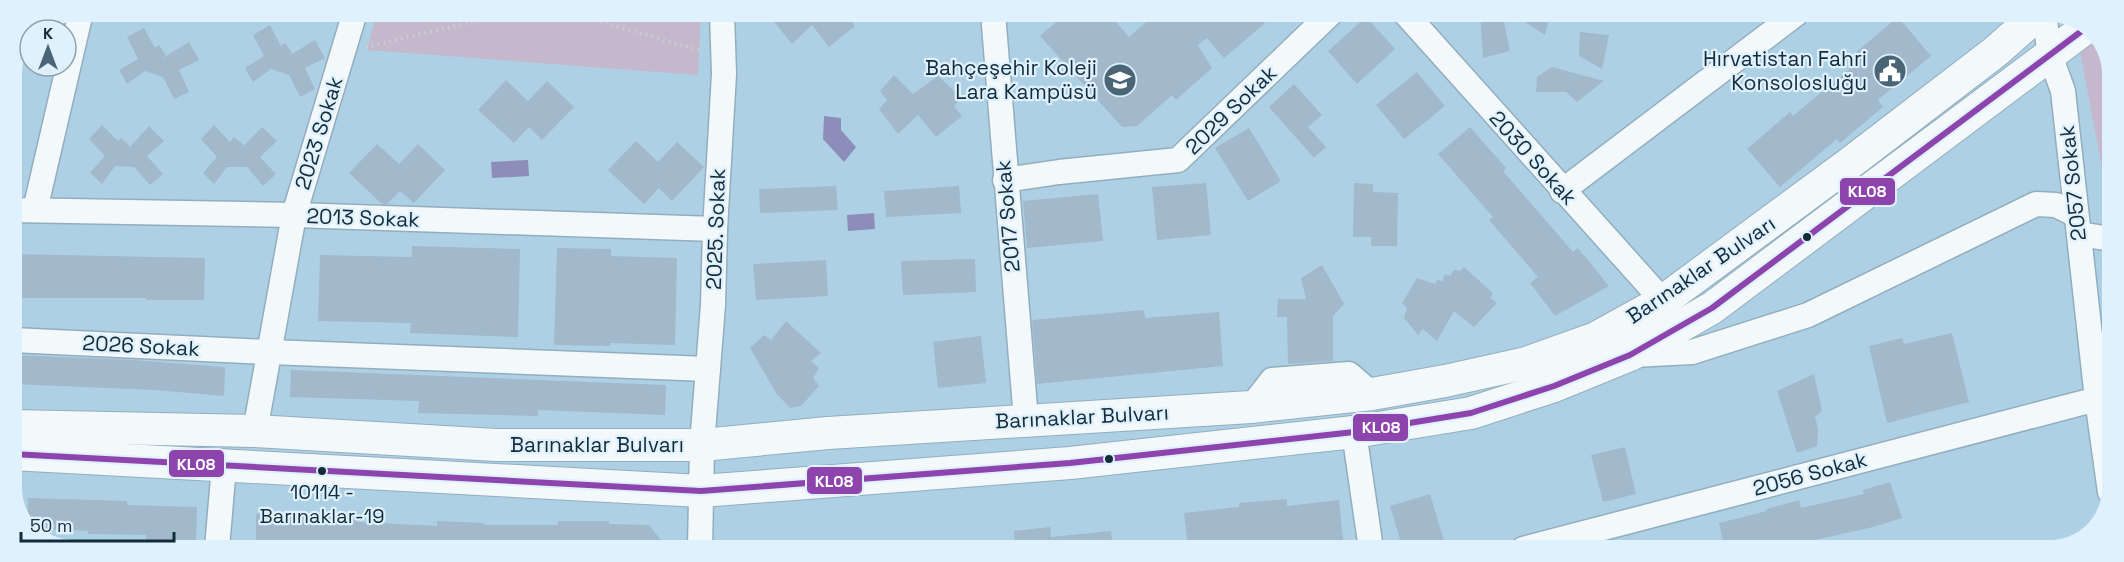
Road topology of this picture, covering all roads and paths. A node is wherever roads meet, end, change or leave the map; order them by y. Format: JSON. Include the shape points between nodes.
{"nodes":[{"id":1,"x":78,"y":22,"type":"edge"},
{"id":2,"x":352,"y":22,"type":"edge"},
{"id":3,"x":472,"y":22,"type":"edge"},
{"id":4,"x":599,"y":22,"type":"edge"},
{"id":5,"x":722,"y":22,"type":"edge"},
{"id":6,"x":994,"y":22,"type":"edge"},
{"id":7,"x":1322,"y":22,"type":"edge"},
{"id":8,"x":1413,"y":22,"type":"edge"},
{"id":9,"x":1785,"y":22,"type":"edge"},
{"id":10,"x":2029,"y":22,"type":"edge"},
{"id":11,"x":2045,"y":22,"type":"edge"},
{"id":12,"x":2080,"y":32,"type":"edge"},
{"id":13,"x":342,"y":53,"type":"junction"},
{"id":14,"x":2049,"y":55,"type":"junction"},
{"id":15,"x":723,"y":57,"type":"junction"},
{"id":16,"x":1005,"y":180,"type":"junction"},
{"id":17,"x":1562,"y":190,"type":"junction"},
{"id":18,"x":23,"y":210,"type":"edge"},
{"id":19,"x":294,"y":215,"type":"junction"},
{"id":20,"x":2077,"y":225,"type":"junction"},
{"id":21,"x":715,"y":229,"type":"junction"},
{"id":22,"x":2101,"y":235,"type":"edge"},
{"id":23,"x":1663,"y":301,"type":"junction"},
{"id":24,"x":23,"y":340,"type":"edge"},
{"id":25,"x":269,"y":352,"type":"junction"},
{"id":26,"x":1630,"y":355,"type":"junction"},
{"id":27,"x":708,"y":369,"type":"junction"},
{"id":28,"x":2097,"y":399,"type":"junction"},
{"id":29,"x":1026,"y":420,"type":"junction"},
{"id":30,"x":23,"y":426,"type":"edge"},
{"id":31,"x":255,"y":431,"type":"junction"},
{"id":32,"x":2102,"y":431,"type":"edge"},
{"id":33,"x":1354,"y":432,"type":"junction"},
{"id":34,"x":702,"y":445,"type":"junction"},
{"id":35,"x":23,"y":455,"type":"edge"},
{"id":36,"x":224,"y":466,"type":"junction"},
{"id":37,"x":701,"y":491,"type":"junction"},
{"id":38,"x":218,"y":540,"type":"edge"},
{"id":39,"x":700,"y":540,"type":"edge"},
{"id":40,"x":1370,"y":540,"type":"edge"},
{"id":41,"x":1558,"y":540,"type":"edge"}],
"edges":[{"from":1,"to":18,"type":"street"},
{"from":2,"to":13,"type":"street","name":"2023 Sokak"},
{"from":3,"to":13,"type":"path"},
{"from":4,"to":15,"type":"path"},
{"from":5,"to":15,"type":"street","name":"2025. Sokak"},
{"from":6,"to":16,"type":"street","name":"2017 Sokak"},
{"from":7,"to":16,"type":"street","name":"2029 Sokak","via":[[1178,160]]},
{"from":8,"to":17,"type":"street","name":"2030 Sokak"},
{"from":9,"to":17,"type":"street"},
{"from":10,"to":23,"type":"main road","name":"Barınaklar Bulvarı","via":[[1850,163]]},
{"from":11,"to":14,"type":"street","name":"2057 Sokak"},
{"from":12,"to":14,"type":"main road","name":"Barınaklar Bulvarı"},
{"from":13,"to":19,"type":"street","name":"2023 Sokak"},
{"from":14,"to":20,"type":"street","name":"2057 Sokak","via":[[2063,91]]},
{"from":14,"to":26,"type":"main road","name":"Barınaklar Bulvarı","via":[[1713,308]]},
{"from":15,"to":21,"type":"street","name":"2025. Sokak"},
{"from":16,"to":29,"type":"street","name":"2017 Sokak"},
{"from":17,"to":23,"type":"street","name":"2030 Sokak"},
{"from":18,"to":19,"type":"street","name":"2013 Sokak"},
{"from":19,"to":21,"type":"street","name":"2013 Sokak"},
{"from":19,"to":25,"type":"street","name":"2023 Sokak"},
{"from":20,"to":22,"type":"street"},
{"from":20,"to":26,"type":"street","via":[[2056,205],[2036,204],[1808,315],[1692,352]]},
{"from":20,"to":28,"type":"street","name":"2057 Sokak"},
{"from":21,"to":27,"type":"street","name":"2025. Sokak"},
{"from":23,"to":29,"type":"main road","name":"Barınaklar Bulvarı","via":[[1596,339],[1526,363],[1445,381],[1372,394],[1251,407]]},
{"from":24,"to":25,"type":"street","name":"2026 Sokak"},
{"from":25,"to":27,"type":"street","name":"2026 Sokak"},
{"from":25,"to":31,"type":"street","name":"2023 Sokak"},
{"from":26,"to":33,"type":"main road","name":"Barınaklar Bulvarı","via":[[1554,386],[1471,413]]},
{"from":27,"to":34,"type":"street","name":"2025. Sokak"},
{"from":28,"to":32,"type":"street","name":"2057 Sokak"},
{"from":28,"to":41,"type":"street","name":"2056 Sokak"},
{"from":29,"to":34,"type":"main road","name":"Barınaklar Bulvarı"},
{"from":30,"to":31,"type":"main road","name":"Barınaklar Bulvarı"},
{"from":31,"to":34,"type":"main road","name":"Barınaklar Bulvarı","via":[[496,445]]},
{"from":33,"to":37,"type":"main road","name":"Barınaklar Bulvarı","via":[[1070,463]]},
{"from":33,"to":40,"type":"street"},
{"from":34,"to":37,"type":"street","name":"2025. Sokak"},
{"from":35,"to":36,"type":"main road","name":"Barınaklar Bulvarı"},
{"from":36,"to":37,"type":"main road","name":"Barınaklar Bulvarı"},
{"from":36,"to":38,"type":"street"},
{"from":37,"to":39,"type":"street","name":"2025. Sokak"}]}
